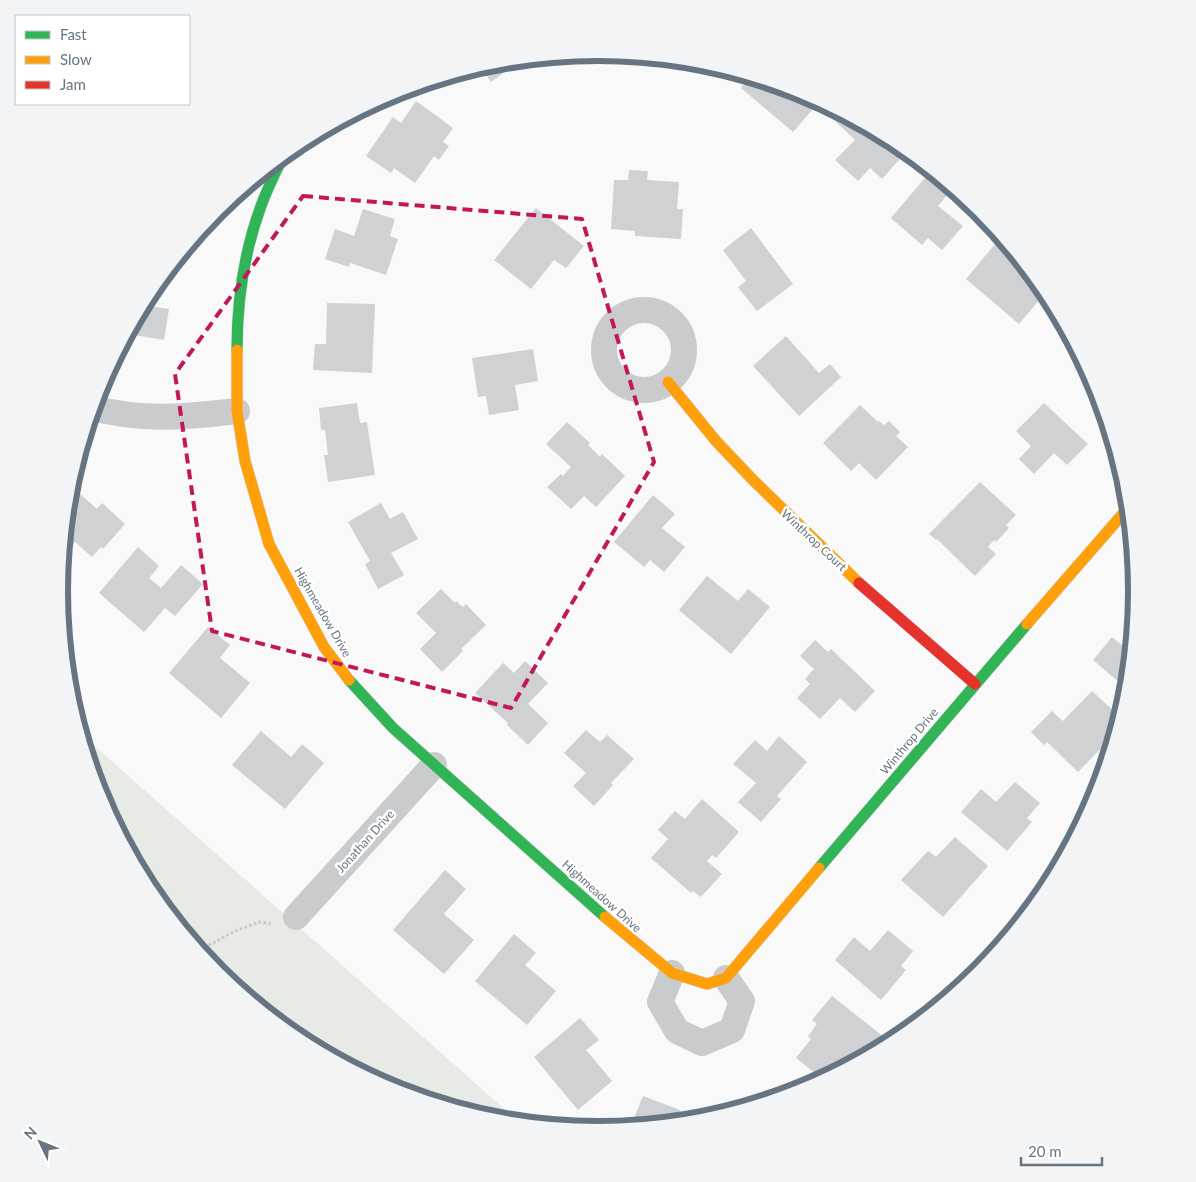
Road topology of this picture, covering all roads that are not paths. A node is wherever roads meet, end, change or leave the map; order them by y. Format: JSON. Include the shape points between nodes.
{"nodes":[{"id":1,"x":276,"y":171,"type":"edge"},
{"id":2,"x":668,"y":382,"type":"dead end"},
{"id":3,"x":101,"y":409,"type":"edge"},
{"id":4,"x":237,"y":411,"type":"junction"},
{"id":5,"x":1122,"y":515,"type":"edge"},
{"id":6,"x":975,"y":684,"type":"junction"},
{"id":7,"x":434,"y":765,"type":"junction"},
{"id":8,"x":296,"y":917,"type":"road end"},
{"id":9,"x":672,"y":973,"type":"junction"},
{"id":10,"x":717,"y":981,"type":"junction"}],
"edges":[{"from":1,"to":4,"type":"street","name":"Highmeadow Drive","via":[[260,206],[245,261],[237,318]]},
{"from":2,"to":6,"type":"street","name":"Winthrop Court","via":[[722,448],[772,500],[904,624]]},
{"from":3,"to":4,"type":"street","via":[[136,416],[167,417]]},
{"from":4,"to":7,"type":"street","name":"Highmeadow Drive","via":[[244,461],[269,544],[324,647],[352,685]]},
{"from":5,"to":6,"type":"street","name":"Winthrop Drive"},
{"from":6,"to":10,"type":"street","name":"Winthrop Drive"},
{"from":7,"to":8,"type":"street","name":"Jonathan Drive"},
{"from":7,"to":9,"type":"street","name":"Highmeadow Drive"},
{"from":9,"to":10,"type":"street","name":"Highmeadow Drive"},
{"from":9,"to":10,"type":"street","via":[[660,1002],[677,1031],[702,1043],[732,1030],[742,1001]]}]}
